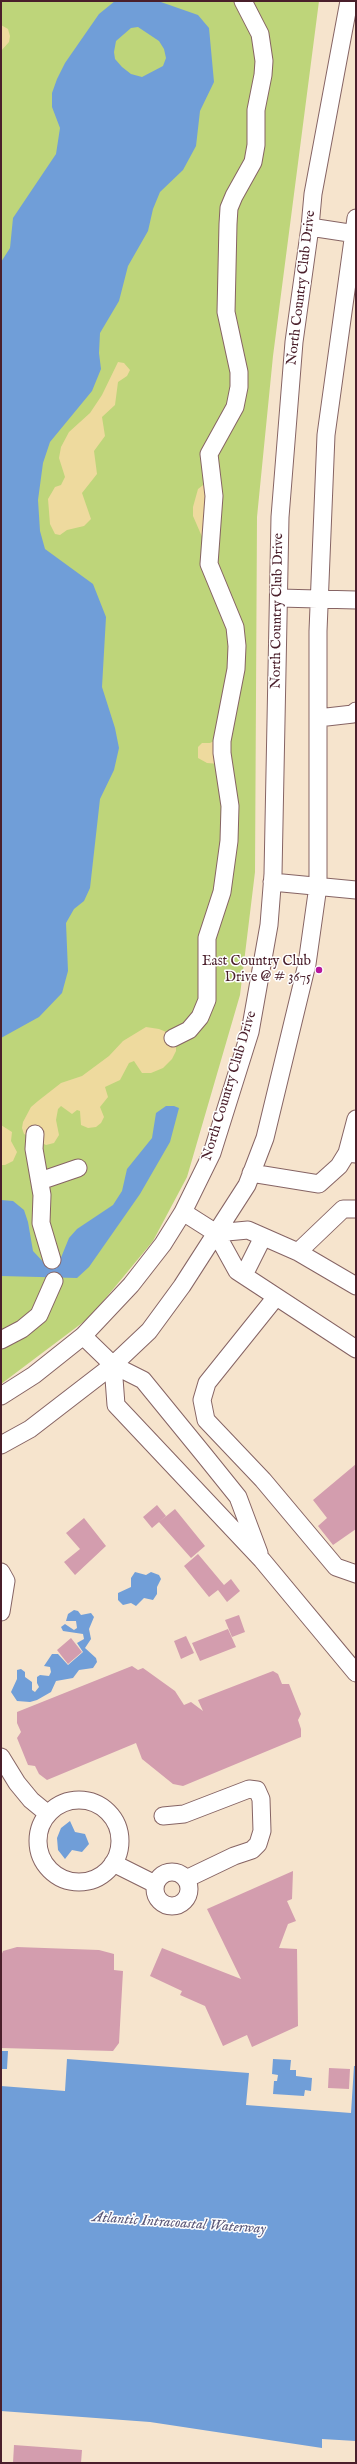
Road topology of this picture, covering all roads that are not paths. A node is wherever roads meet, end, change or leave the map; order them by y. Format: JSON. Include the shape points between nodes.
{"nodes":[{"id":1,"x":243,"y":1,"type":"edge"},
{"id":2,"x":349,"y":1,"type":"edge"},
{"id":3,"x":310,"y":227,"type":"junction"},
{"id":4,"x":355,"y":229,"type":"edge"},
{"id":5,"x":279,"y":598,"type":"junction"},
{"id":6,"x":320,"y":599,"type":"junction"},
{"id":7,"x":356,"y":600,"type":"edge"},
{"id":8,"x":356,"y":711,"type":"edge"},
{"id":9,"x":318,"y":718,"type":"junction"},
{"id":10,"x":272,"y":882,"type":"junction"},
{"id":11,"x":318,"y":886,"type":"junction"},
{"id":12,"x":356,"y":890,"type":"edge"},
{"id":13,"x":173,"y":1038,"type":"dead end"},
{"id":14,"x":356,"y":1119,"type":"edge"},
{"id":15,"x":35,"y":1134,"type":"dead end"},
{"id":16,"x":352,"y":1154,"type":"edge"},
{"id":17,"x":78,"y":1168,"type":"dead end"},
{"id":18,"x":251,"y":1173,"type":"junction"},
{"id":19,"x":40,"y":1181,"type":"junction"},
{"id":20,"x":356,"y":1209,"type":"edge"},
{"id":21,"x":183,"y":1212,"type":"junction"},
{"id":22,"x":214,"y":1237,"type":"junction"},
{"id":23,"x":263,"y":1237,"type":"junction"},
{"id":24,"x":298,"y":1252,"type":"junction"},
{"id":25,"x":52,"y":1260,"type":"dead end"},
{"id":26,"x":244,"y":1275,"type":"junction"},
{"id":27,"x":54,"y":1281,"type":"dead end"},
{"id":28,"x":356,"y":1286,"type":"edge"},
{"id":29,"x":276,"y":1297,"type":"junction"},
{"id":30,"x":83,"y":1336,"type":"junction"},
{"id":31,"x":1,"y":1340,"type":"edge"},
{"id":32,"x":356,"y":1349,"type":"edge"},
{"id":33,"x":113,"y":1365,"type":"junction"},
{"id":34,"x":1,"y":1396,"type":"edge"},
{"id":35,"x":1,"y":1445,"type":"edge"},
{"id":36,"x":262,"y":1560,"type":"junction"},
{"id":37,"x":1,"y":1572,"type":"edge"},
{"id":38,"x":356,"y":1574,"type":"edge"},
{"id":39,"x":1,"y":1612,"type":"edge"},
{"id":40,"x":356,"y":1673,"type":"edge"},
{"id":41,"x":1,"y":1757,"type":"edge"},
{"id":42,"x":48,"y":1814,"type":"junction"},
{"id":43,"x":164,"y":1816,"type":"dead end"},
{"id":44,"x":113,"y":1863,"type":"junction"},
{"id":45,"x":186,"y":1879,"type":"junction"},
{"id":46,"x":155,"y":1884,"type":"junction"}],
"edges":[{"from":1,"to":13,"type":"street","via":[[260,34],[264,61],[263,75],[256,110],[256,145],[253,162],[234,196],[228,224],[226,312],[239,372],[239,387],[235,407],[209,454],[214,496],[209,564],[235,627],[237,646],[236,669],[222,747],[230,806],[229,841],[222,892],[208,938],[207,1000],[200,1017],[189,1030]]},
{"from":2,"to":3,"type":"street","name":"North Country Club Drive","via":[[313,194]]},
{"from":3,"to":4,"type":"street"},
{"from":3,"to":5,"type":"street","name":"North Country Club Drive","via":[[294,342],[280,518]]},
{"from":4,"to":6,"type":"street","via":[[326,435]]},
{"from":5,"to":6,"type":"street"},
{"from":5,"to":10,"type":"street","name":"North Country Club Drive"},
{"from":6,"to":7,"type":"street"},
{"from":6,"to":9,"type":"street"},
{"from":8,"to":9,"type":"street","via":[[353,714]]},
{"from":9,"to":11,"type":"street"},
{"from":10,"to":11,"type":"street"},
{"from":10,"to":21,"type":"street","name":"North Country Club Drive","via":[[269,925],[250,1032],[212,1154]]},
{"from":11,"to":12,"type":"street"},
{"from":11,"to":18,"type":"street","via":[[307,964],[291,1034],[265,1138]]},
{"from":14,"to":16,"type":"street"},
{"from":15,"to":19,"type":"street","via":[[34,1149]]},
{"from":16,"to":18,"type":"street","via":[[319,1184]]},
{"from":17,"to":19,"type":"street"},
{"from":18,"to":22,"type":"street","via":[[247,1184]]},
{"from":19,"to":25,"type":"street","via":[[41,1223]]},
{"from":20,"to":24,"type":"street","via":[[343,1209]]},
{"from":21,"to":22,"type":"street"},
{"from":21,"to":30,"type":"street","name":"North Country Club Drive","via":[[163,1244],[131,1285]]},
{"from":22,"to":23,"type":"street","via":[[248,1230]]},
{"from":22,"to":26,"type":"street","via":[[238,1271]]},
{"from":22,"to":33,"type":"street","via":[[149,1331]]},
{"from":23,"to":24,"type":"street"},
{"from":23,"to":26,"type":"street"},
{"from":24,"to":28,"type":"street"},
{"from":26,"to":29,"type":"street"},
{"from":27,"to":31,"type":"street","via":[[39,1315],[22,1329]]},
{"from":29,"to":32,"type":"street"},
{"from":29,"to":38,"type":"street","via":[[207,1383],[202,1400],[206,1420],[263,1480],[336,1567]]},
{"from":30,"to":33,"type":"street"},
{"from":30,"to":34,"type":"street","name":"North Country Club Drive","via":[[34,1375]]},
{"from":33,"to":35,"type":"street","via":[[30,1430]]},
{"from":33,"to":36,"type":"street","via":[[143,1380],[238,1497]]},
{"from":33,"to":36,"type":"street","via":[[116,1405]]},
{"from":36,"to":40,"type":"street"},
{"from":37,"to":39,"type":"street","via":[[6,1580]]},
{"from":41,"to":42,"type":"street","via":[[31,1800]]},
{"from":42,"to":44,"type":"street","via":[[69,1801],[93,1802],[104,1808],[112,1817],[120,1840],[118,1854]]},
{"from":42,"to":44,"type":"street","via":[[41,1826],[38,1839],[40,1853],[51,1871],[74,1881],[88,1881],[101,1876]]},
{"from":43,"to":45,"type":"street","via":[[184,1814],[250,1789],[257,1790],[261,1799],[262,1831],[258,1844],[252,1850]]},
{"from":44,"to":46,"type":"street"},
{"from":45,"to":46,"type":"street","via":[[178,1872],[167,1872]]},
{"from":45,"to":46,"type":"street","via":[[189,1884],[188,1896],[185,1901],[175,1906],[159,1901],[154,1890]]}]}
